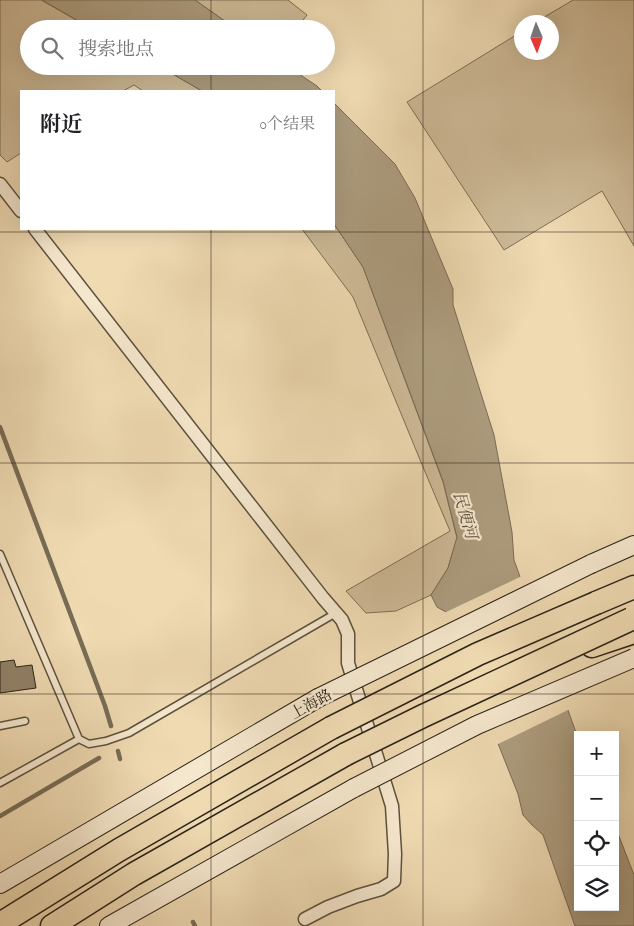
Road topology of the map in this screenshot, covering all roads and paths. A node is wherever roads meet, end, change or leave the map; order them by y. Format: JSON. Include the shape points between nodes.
{"nodes":[{"id":1,"x":0,"y":184,"type":"edge"},
{"id":2,"x":20,"y":210,"type":"edge"},
{"id":3,"x":36,"y":230,"type":"edge"},
{"id":4,"x":634,"y":545,"type":"edge"},
{"id":5,"x":0,"y":554,"type":"edge"},
{"id":6,"x":634,"y":587,"type":"edge"},
{"id":7,"x":336,"y":614,"type":"junction"},
{"id":8,"x":633,"y":623,"type":"edge"},
{"id":9,"x":634,"y":658,"type":"edge"},
{"id":10,"x":25,"y":721,"type":"dead end"},
{"id":11,"x":0,"y":726,"type":"edge"},
{"id":12,"x":79,"y":739,"type":"junction"},
{"id":13,"x":0,"y":783,"type":"edge"},
{"id":14,"x":0,"y":884,"type":"edge"},
{"id":15,"x":305,"y":919,"type":"dead end"},
{"id":16,"x":0,"y":924,"type":"edge"},
{"id":17,"x":52,"y":926,"type":"edge"},
{"id":18,"x":109,"y":926,"type":"edge"}],
"edges":[{"from":1,"to":2,"type":"street"},
{"from":3,"to":7,"type":"street"},
{"from":4,"to":14,"type":"main road","name":"上海路","bridge":true,"via":[[318,698]]},
{"from":5,"to":12,"type":"lane"},
{"from":6,"to":16,"type":"highway","name":"上海路","bridge":true,"via":[[478,654],[331,728],[119,850]]},
{"from":7,"to":12,"type":"lane","via":[[129,734],[89,744]]},
{"from":7,"to":15,"type":"street","via":[[348,634],[348,663],[392,806],[394,881],[381,890],[328,907]]},
{"from":8,"to":17,"type":"highway","bridge":true,"via":[[525,668],[346,754],[134,874]]},
{"from":9,"to":18,"type":"main road","bridge":true,"via":[[477,725],[354,788]]},
{"from":10,"to":11,"type":"lane"},
{"from":12,"to":13,"type":"lane"}]}
